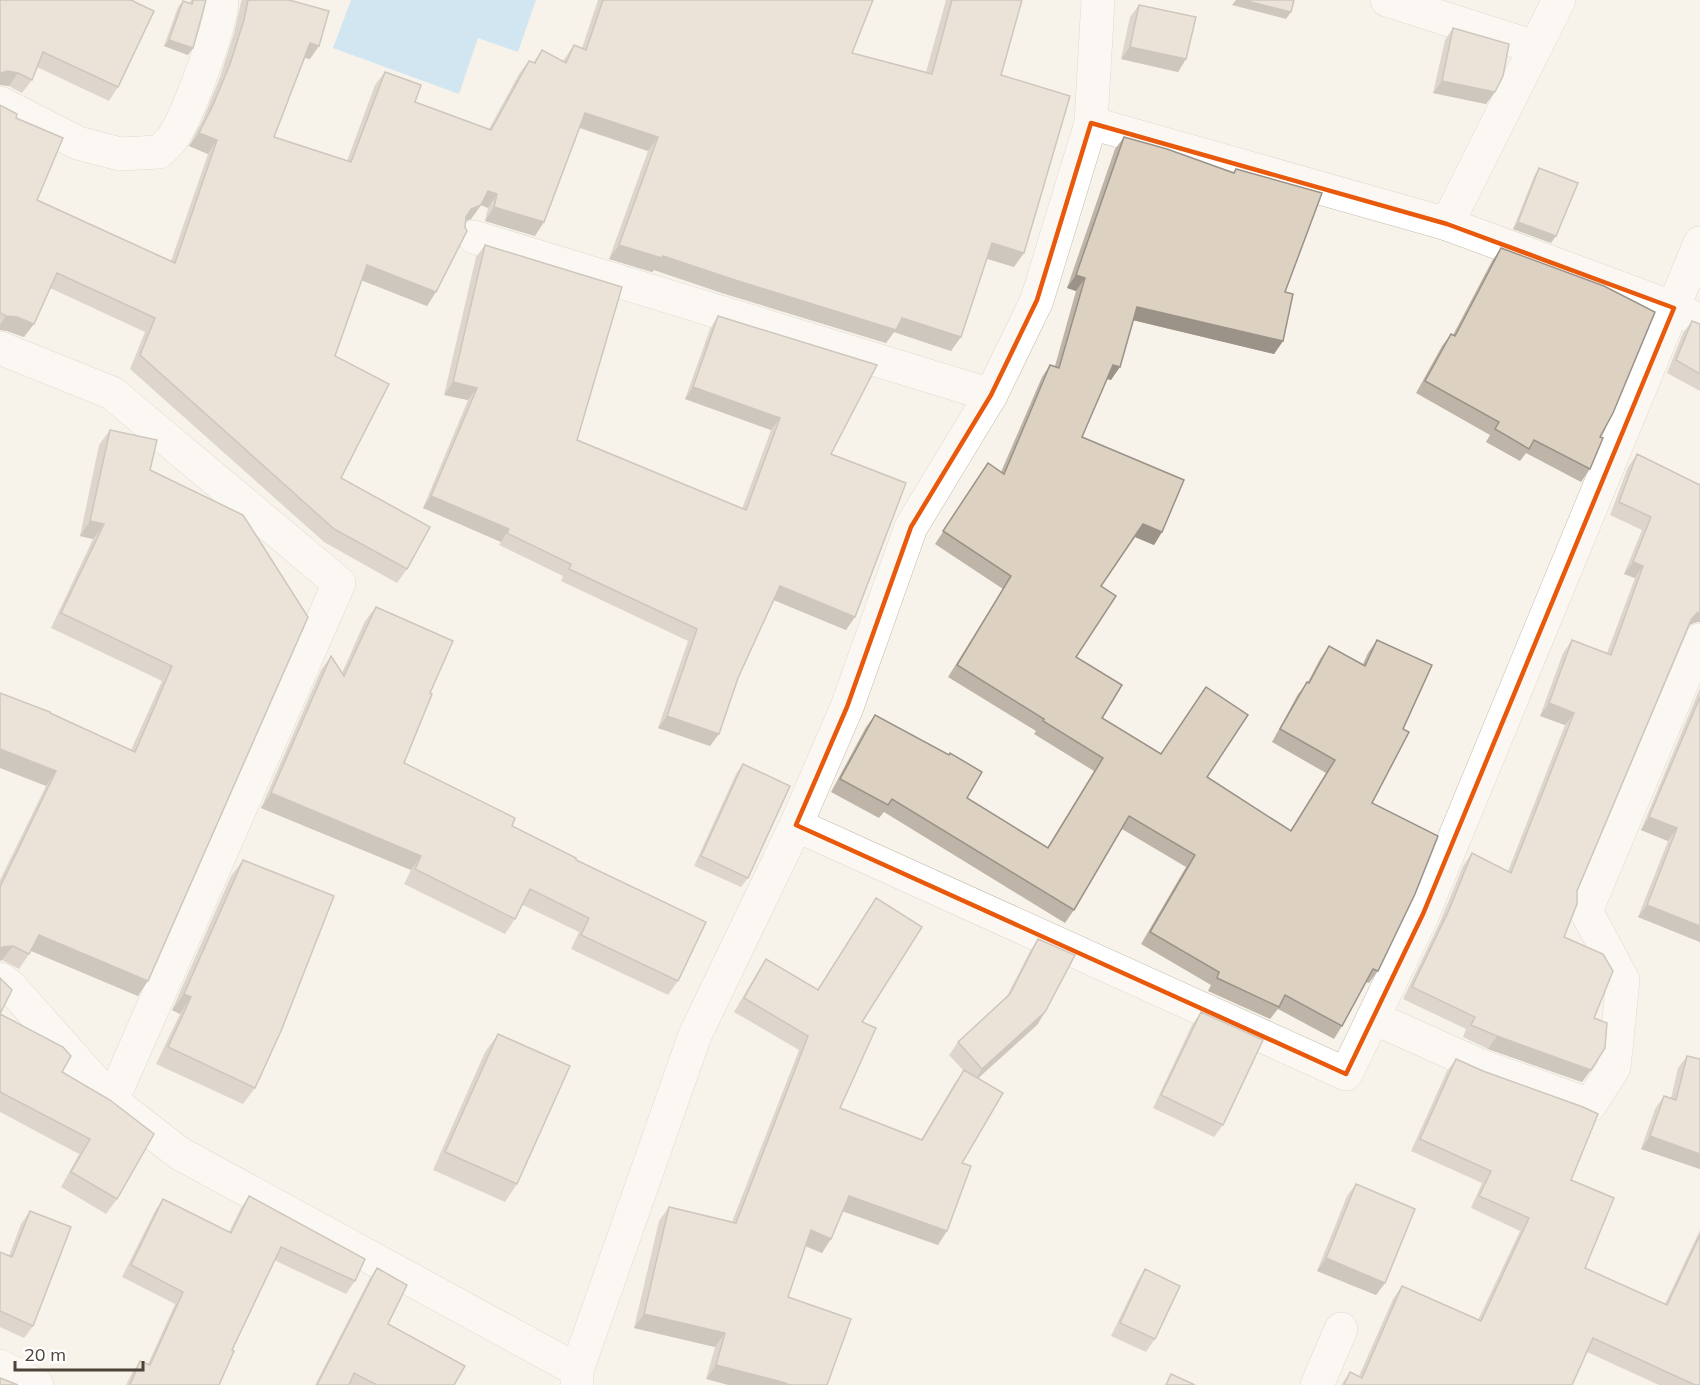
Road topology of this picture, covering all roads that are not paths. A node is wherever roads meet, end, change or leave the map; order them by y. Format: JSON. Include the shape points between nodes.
{"nodes":[{"id":1,"x":222,"y":0,"type":"edge"},
{"id":2,"x":1098,"y":0,"type":"edge"},
{"id":3,"x":1387,"y":0,"type":"edge"},
{"id":4,"x":1559,"y":0,"type":"edge"},
{"id":5,"x":1534,"y":47,"type":"junction"},
{"id":6,"x":0,"y":103,"type":"edge"},
{"id":7,"x":1091,"y":123,"type":"junction"},
{"id":8,"x":1447,"y":224,"type":"junction"},
{"id":9,"x":474,"y":237,"type":"dead end"},
{"id":10,"x":1700,"y":243,"type":"edge"},
{"id":11,"x":1687,"y":315,"type":"edge"},
{"id":12,"x":0,"y":348,"type":"edge"},
{"id":13,"x":991,"y":394,"type":"junction"},
{"id":14,"x":1700,"y":640,"type":"edge"},
{"id":15,"x":796,"y":825,"type":"junction"},
{"id":16,"x":0,"y":979,"type":"edge"},
{"id":17,"x":1374,"y":1018,"type":"junction"},
{"id":18,"x":112,"y":1101,"type":"junction"},
{"id":19,"x":1341,"y":1329,"type":"dead end"},
{"id":20,"x":0,"y":1366,"type":"edge"},
{"id":21,"x":577,"y":1378,"type":"edge"},
{"id":22,"x":37,"y":1385,"type":"edge"},
{"id":23,"x":1317,"y":1385,"type":"edge"}],
"edges":[{"from":1,"to":6,"type":"street","via":[[220,21],[183,120],[159,152],[120,154],[78,143]]},
{"from":2,"to":7,"type":"street"},
{"from":3,"to":5,"type":"street"},
{"from":4,"to":5,"type":"street"},
{"from":5,"to":8,"type":"street"},
{"from":7,"to":8,"type":"street"},
{"from":7,"to":13,"type":"street","via":[[1037,300]]},
{"from":8,"to":11,"type":"street"},
{"from":9,"to":13,"type":"street"},
{"from":10,"to":11,"type":"street"},
{"from":11,"to":17,"type":"street"},
{"from":12,"to":18,"type":"street","via":[[112,393],[339,583]]},
{"from":13,"to":15,"type":"street","via":[[911,527],[847,707]]},
{"from":14,"to":17,"type":"street","via":[[1586,911],[1623,980],[1614,1067],[1590,1105],[1481,1066]]},
{"from":15,"to":17,"type":"street","via":[[1346,1074]]},
{"from":15,"to":21,"type":"street","via":[[695,1035]]},
{"from":16,"to":18,"type":"street"},
{"from":18,"to":21,"type":"street","via":[[179,1152]]},
{"from":19,"to":23,"type":"street"},
{"from":20,"to":22,"type":"street"}]}
